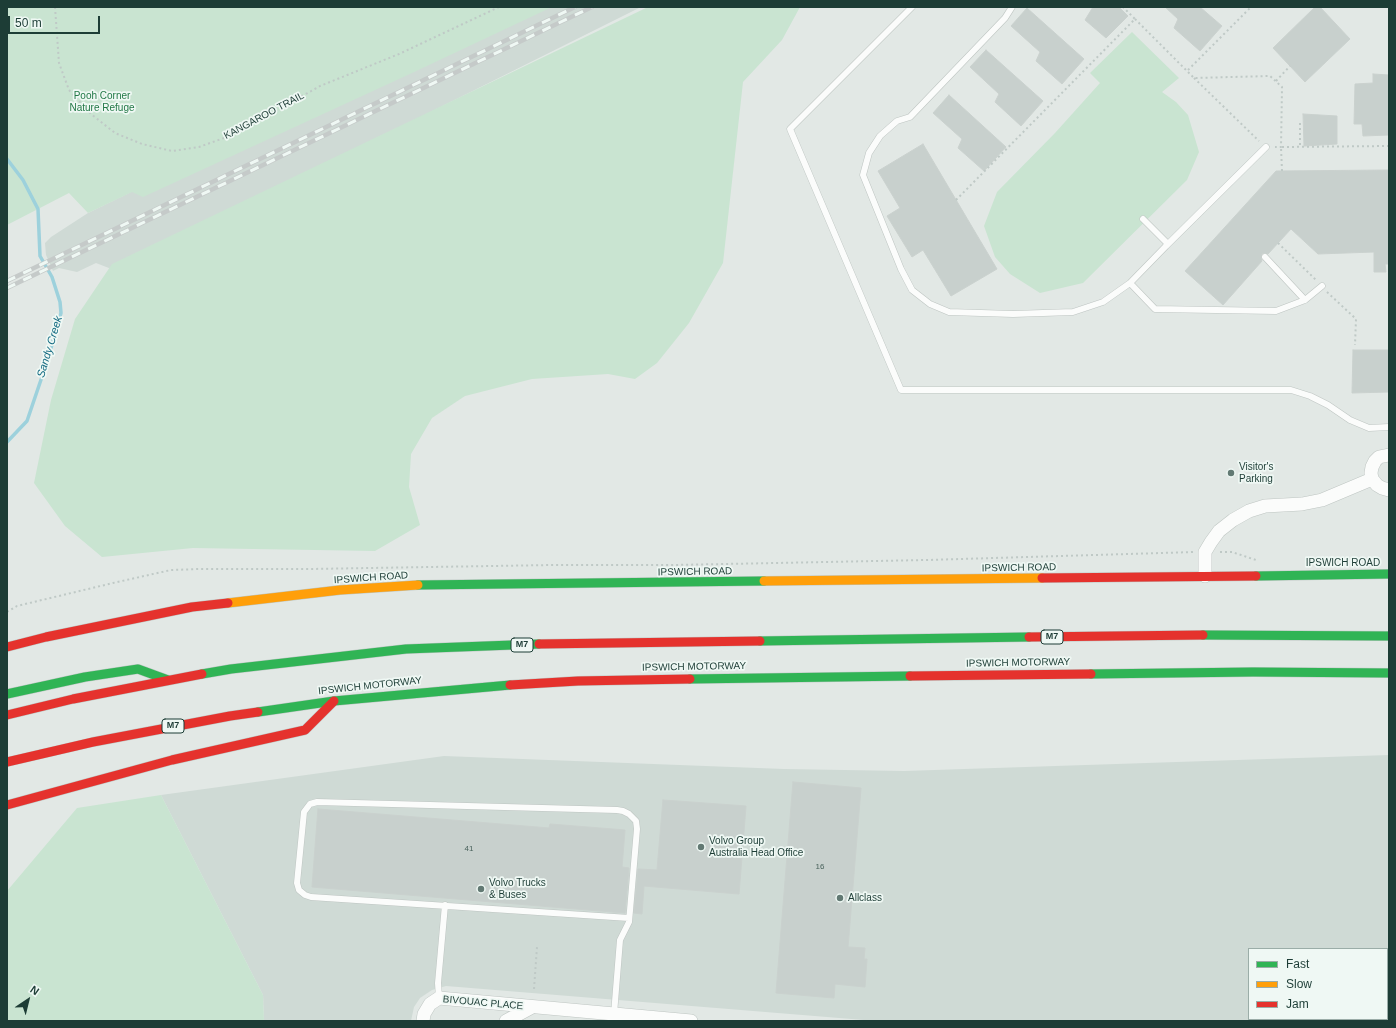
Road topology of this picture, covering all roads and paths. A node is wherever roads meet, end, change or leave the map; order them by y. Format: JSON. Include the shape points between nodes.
{"nodes":[{"id":1,"x":55,"y":7,"type":"edge"},
{"id":2,"x":499,"y":7,"type":"edge"},
{"id":3,"x":912,"y":7,"type":"edge"},
{"id":4,"x":1012,"y":7,"type":"edge"},
{"id":5,"x":1123,"y":7,"type":"edge"},
{"id":6,"x":1251,"y":7,"type":"edge"},
{"id":7,"x":1136,"y":19,"type":"junction"},
{"id":8,"x":1290,"y":66,"type":"dead end"},
{"id":9,"x":1188,"y":70,"type":"junction"},
{"id":10,"x":1194,"y":78,"type":"junction"},
{"id":11,"x":1276,"y":81,"type":"junction"},
{"id":12,"x":1300,"y":123,"type":"dead end"},
{"id":13,"x":1389,"y":136,"type":"edge"},
{"id":14,"x":1389,"y":146,"type":"edge"},
{"id":15,"x":1266,"y":147,"type":"junction"},
{"id":16,"x":1281,"y":147,"type":"junction"},
{"id":17,"x":1300,"y":147,"type":"junction"},
{"id":18,"x":1282,"y":171,"type":"dead end"},
{"id":19,"x":956,"y":200,"type":"dead end"},
{"id":20,"x":1143,"y":219,"type":"dead end"},
{"id":21,"x":1166,"y":246,"type":"junction"},
{"id":22,"x":1265,"y":257,"type":"dead end"},
{"id":23,"x":1130,"y":283,"type":"junction"},
{"id":24,"x":1322,"y":286,"type":"dead end"},
{"id":25,"x":1305,"y":300,"type":"junction"},
{"id":26,"x":1389,"y":427,"type":"edge"},
{"id":27,"x":1389,"y":455,"type":"edge"},
{"id":28,"x":1372,"y":479,"type":"junction"},
{"id":29,"x":1389,"y":490,"type":"edge"},
{"id":30,"x":1186,"y":552,"type":"dead end"},
{"id":31,"x":1389,"y":574,"type":"edge"},
{"id":32,"x":1205,"y":576,"type":"junction"},
{"id":33,"x":7,"y":612,"type":"edge"},
{"id":34,"x":1389,"y":636,"type":"edge"},
{"id":35,"x":7,"y":647,"type":"edge"},
{"id":36,"x":1389,"y":673,"type":"edge"},
{"id":37,"x":168,"y":680,"type":"junction"},
{"id":38,"x":7,"y":694,"type":"edge"},
{"id":39,"x":334,"y":701,"type":"junction"},
{"id":40,"x":7,"y":715,"type":"edge"},
{"id":41,"x":10,"y":762,"type":"edge"},
{"id":42,"x":7,"y":806,"type":"edge"},
{"id":43,"x":445,"y":905,"type":"junction"},
{"id":44,"x":629,"y":918,"type":"junction"},
{"id":45,"x":537,"y":947,"type":"dead end"},
{"id":46,"x":534,"y":988,"type":"dead end"},
{"id":47,"x":439,"y":998,"type":"junction"},
{"id":48,"x":532,"y":1007,"type":"junction"},
{"id":49,"x":614,"y":1014,"type":"junction"},
{"id":50,"x":423,"y":1021,"type":"edge"},
{"id":51,"x":506,"y":1021,"type":"edge"},
{"id":52,"x":691,"y":1021,"type":"edge"}],
"edges":[{"from":1,"to":2,"type":"path","name":"KANGAROO TRAIL","via":[[59,63],[69,90],[91,114],[115,133],[142,144],[172,151],[199,147],[235,134],[320,86],[399,54]]},
{"from":3,"to":26,"type":"lane","via":[[790,129],[901,390],[1291,390],[1310,396],[1350,420],[1369,428]]},
{"from":4,"to":23,"type":"lane","via":[[1005,18],[910,117],[897,121],[880,136],[869,153],[863,175],[901,269],[912,290],[930,304],[949,312],[1073,312],[1103,302]]},
{"from":5,"to":7,"type":"path"},
{"from":6,"to":9,"type":"path"},
{"from":7,"to":9,"type":"path"},
{"from":7,"to":19,"type":"path"},
{"from":8,"to":11,"type":"path"},
{"from":9,"to":10,"type":"path"},
{"from":10,"to":11,"type":"path","via":[[1270,76]]},
{"from":10,"to":15,"type":"path"},
{"from":11,"to":16,"type":"path","via":[[1282,87]]},
{"from":12,"to":17,"type":"path"},
{"from":13,"to":14,"type":"path"},
{"from":14,"to":17,"type":"path"},
{"from":15,"to":16,"type":"path"},
{"from":15,"to":21,"type":"lane"},
{"from":16,"to":17,"type":"path"},
{"from":16,"to":18,"type":"path"},
{"from":20,"to":21,"type":"lane","via":[[1168,244]]},
{"from":21,"to":23,"type":"lane"},
{"from":22,"to":25,"type":"lane"},
{"from":23,"to":25,"type":"lane","via":[[1155,308],[1276,311]]},
{"from":24,"to":25,"type":"lane"},
{"from":27,"to":28,"type":"street","via":[[1379,457],[1375,461]]},
{"from":28,"to":29,"type":"street","via":[[1377,485]]},
{"from":28,"to":32,"type":"street","via":[[1322,500],[1264,506],[1233,520],[1219,532],[1205,552]]},
{"from":30,"to":33,"type":"path","via":[[674,565],[551,564],[170,570],[17,606]]},
{"from":31,"to":32,"type":"main road","name":"IPSWICH ROAD"},
{"from":32,"to":35,"type":"main road","name":"IPSWICH ROAD","via":[[413,586],[340,590],[192,607]]},
{"from":34,"to":37,"type":"main road","number":"M7","via":[[1126,635],[493,645],[406,649],[330,657],[231,669]]},
{"from":36,"to":39,"type":"main road","name":"IPSWICH MOTORWAY","number":"M7","via":[[1261,672],[578,681],[476,687]]},
{"from":37,"to":38,"type":"main road","via":[[138,669],[85,677]]},
{"from":37,"to":40,"type":"main road","number":"M7"},
{"from":39,"to":41,"type":"main road","name":"IPSWICH MOTORWAY","number":"M7","via":[[166,727]]},
{"from":39,"to":42,"type":"main road","via":[[305,730],[172,760]]},
{"from":43,"to":44,"type":"lane"},
{"from":43,"to":44,"type":"lane","via":[[311,896],[302,893],[297,883],[303,816],[306,808],[317,802],[623,811],[637,824]]},
{"from":43,"to":47,"type":"lane"},
{"from":44,"to":49,"type":"lane","via":[[620,940]]},
{"from":45,"to":46,"type":"path"},
{"from":47,"to":48,"type":"street","name":"BIVOUAC PLACE"},
{"from":47,"to":50,"type":"street","name":"BIVOUAC PLACE","via":[[430,1004]]},
{"from":48,"to":49,"type":"street","name":"BIVOUAC PLACE"},
{"from":48,"to":51,"type":"street","name":"BIVOUAC PLACE"},
{"from":49,"to":52,"type":"street","name":"BIVOUAC PLACE"}]}
